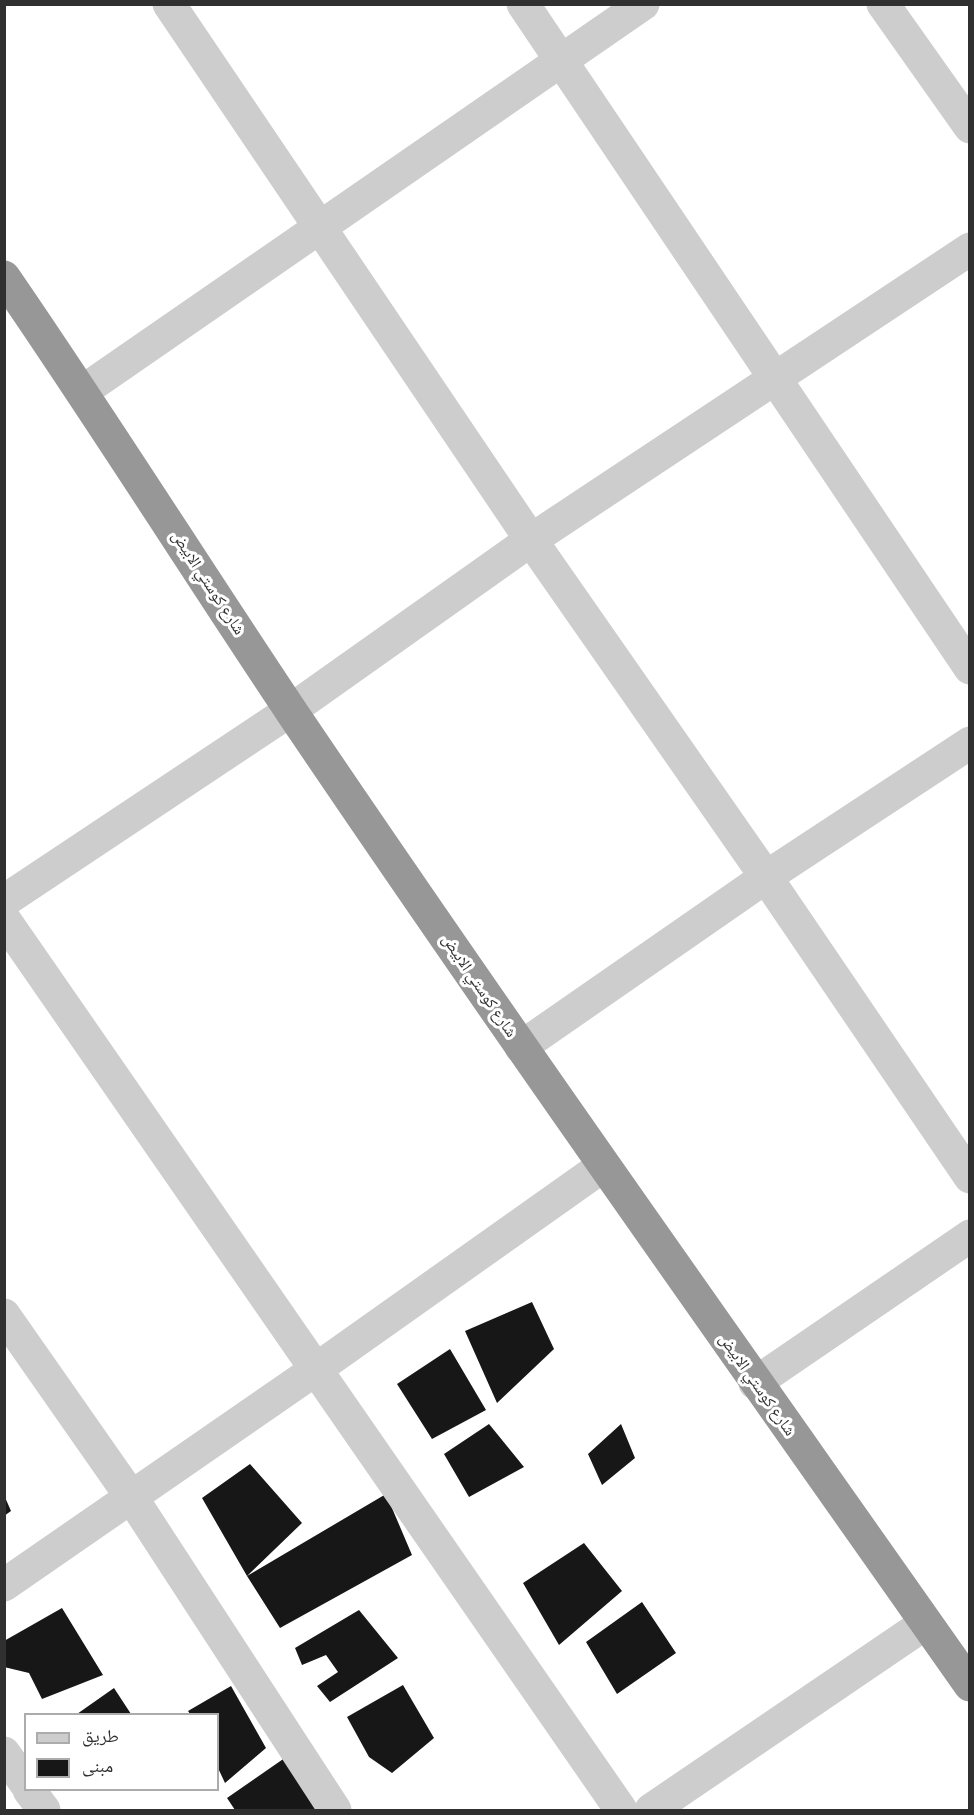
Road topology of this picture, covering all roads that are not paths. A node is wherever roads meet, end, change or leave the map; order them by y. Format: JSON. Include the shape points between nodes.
{"nodes":[{"id":1,"x":169,"y":4,"type":"edge"},
{"id":2,"x":523,"y":4,"type":"edge"},
{"id":3,"x":643,"y":4,"type":"edge"},
{"id":4,"x":883,"y":4,"type":"edge"},
{"id":5,"x":561,"y":62,"type":"junction"},
{"id":6,"x":969,"y":127,"type":"edge"},
{"id":7,"x":321,"y":229,"type":"junction"},
{"id":8,"x":969,"y":249,"type":"edge"},
{"id":9,"x":4,"y":277,"type":"edge"},
{"id":10,"x":774,"y":378,"type":"junction"},
{"id":11,"x":82,"y":391,"type":"junction"},
{"id":12,"x":531,"y":540,"type":"junction"},
{"id":13,"x":969,"y":668,"type":"edge"},
{"id":14,"x":291,"y":710,"type":"junction"},
{"id":15,"x":969,"y":744,"type":"edge"},
{"id":16,"x":766,"y":877,"type":"junction"},
{"id":17,"x":4,"y":901,"type":"edge"},
{"id":18,"x":4,"y":919,"type":"edge"},
{"id":19,"x":521,"y":1047,"type":"junction"},
{"id":20,"x":603,"y":1166,"type":"junction"},
{"id":21,"x":969,"y":1178,"type":"edge"},
{"id":22,"x":969,"y":1236,"type":"edge"},
{"id":23,"x":4,"y":1315,"type":"edge"},
{"id":24,"x":315,"y":1370,"type":"junction"},
{"id":25,"x":755,"y":1383,"type":"junction"},
{"id":26,"x":132,"y":1498,"type":"junction"},
{"id":27,"x":4,"y":1585,"type":"edge"},
{"id":28,"x":926,"y":1623,"type":"junction"},
{"id":29,"x":969,"y":1685,"type":"edge"},
{"id":30,"x":4,"y":1753,"type":"edge"},
{"id":31,"x":24,"y":1781,"type":"edge"},
{"id":32,"x":30,"y":1791,"type":"edge"},
{"id":33,"x":44,"y":1810,"type":"edge"},
{"id":34,"x":335,"y":1810,"type":"edge"},
{"id":35,"x":621,"y":1810,"type":"edge"},
{"id":36,"x":651,"y":1810,"type":"edge"}],
"edges":[{"from":1,"to":7,"type":"street"},
{"from":2,"to":5,"type":"street"},
{"from":3,"to":5,"type":"street"},
{"from":4,"to":6,"type":"street"},
{"from":5,"to":7,"type":"street"},
{"from":5,"to":10,"type":"street"},
{"from":7,"to":11,"type":"street"},
{"from":7,"to":12,"type":"street"},
{"from":8,"to":10,"type":"street"},
{"from":9,"to":11,"type":"highway","name":"شارع كوستي الابيض"},
{"from":10,"to":12,"type":"street"},
{"from":10,"to":13,"type":"street"},
{"from":11,"to":14,"type":"highway","name":"شارع كوستي الابيض"},
{"from":12,"to":14,"type":"street"},
{"from":12,"to":16,"type":"street"},
{"from":14,"to":17,"type":"street"},
{"from":14,"to":19,"type":"highway","name":"شارع كوستي الابيض"},
{"from":15,"to":16,"type":"street"},
{"from":16,"to":19,"type":"street"},
{"from":16,"to":21,"type":"street"},
{"from":18,"to":24,"type":"street"},
{"from":19,"to":20,"type":"highway","name":"شارع كوستي الابيض"},
{"from":20,"to":24,"type":"street"},
{"from":20,"to":25,"type":"highway","name":"شارع كوستي الابيض"},
{"from":22,"to":25,"type":"street"},
{"from":23,"to":26,"type":"street"},
{"from":24,"to":26,"type":"street"},
{"from":24,"to":35,"type":"street"},
{"from":25,"to":28,"type":"highway","name":"شارع كوستي الابيض"},
{"from":26,"to":27,"type":"street"},
{"from":26,"to":34,"type":"street"},
{"from":28,"to":29,"type":"highway","name":"شارع كوستي الابيض"},
{"from":28,"to":36,"type":"street"},
{"from":30,"to":31,"type":"street"},
{"from":32,"to":33,"type":"street"}]}
